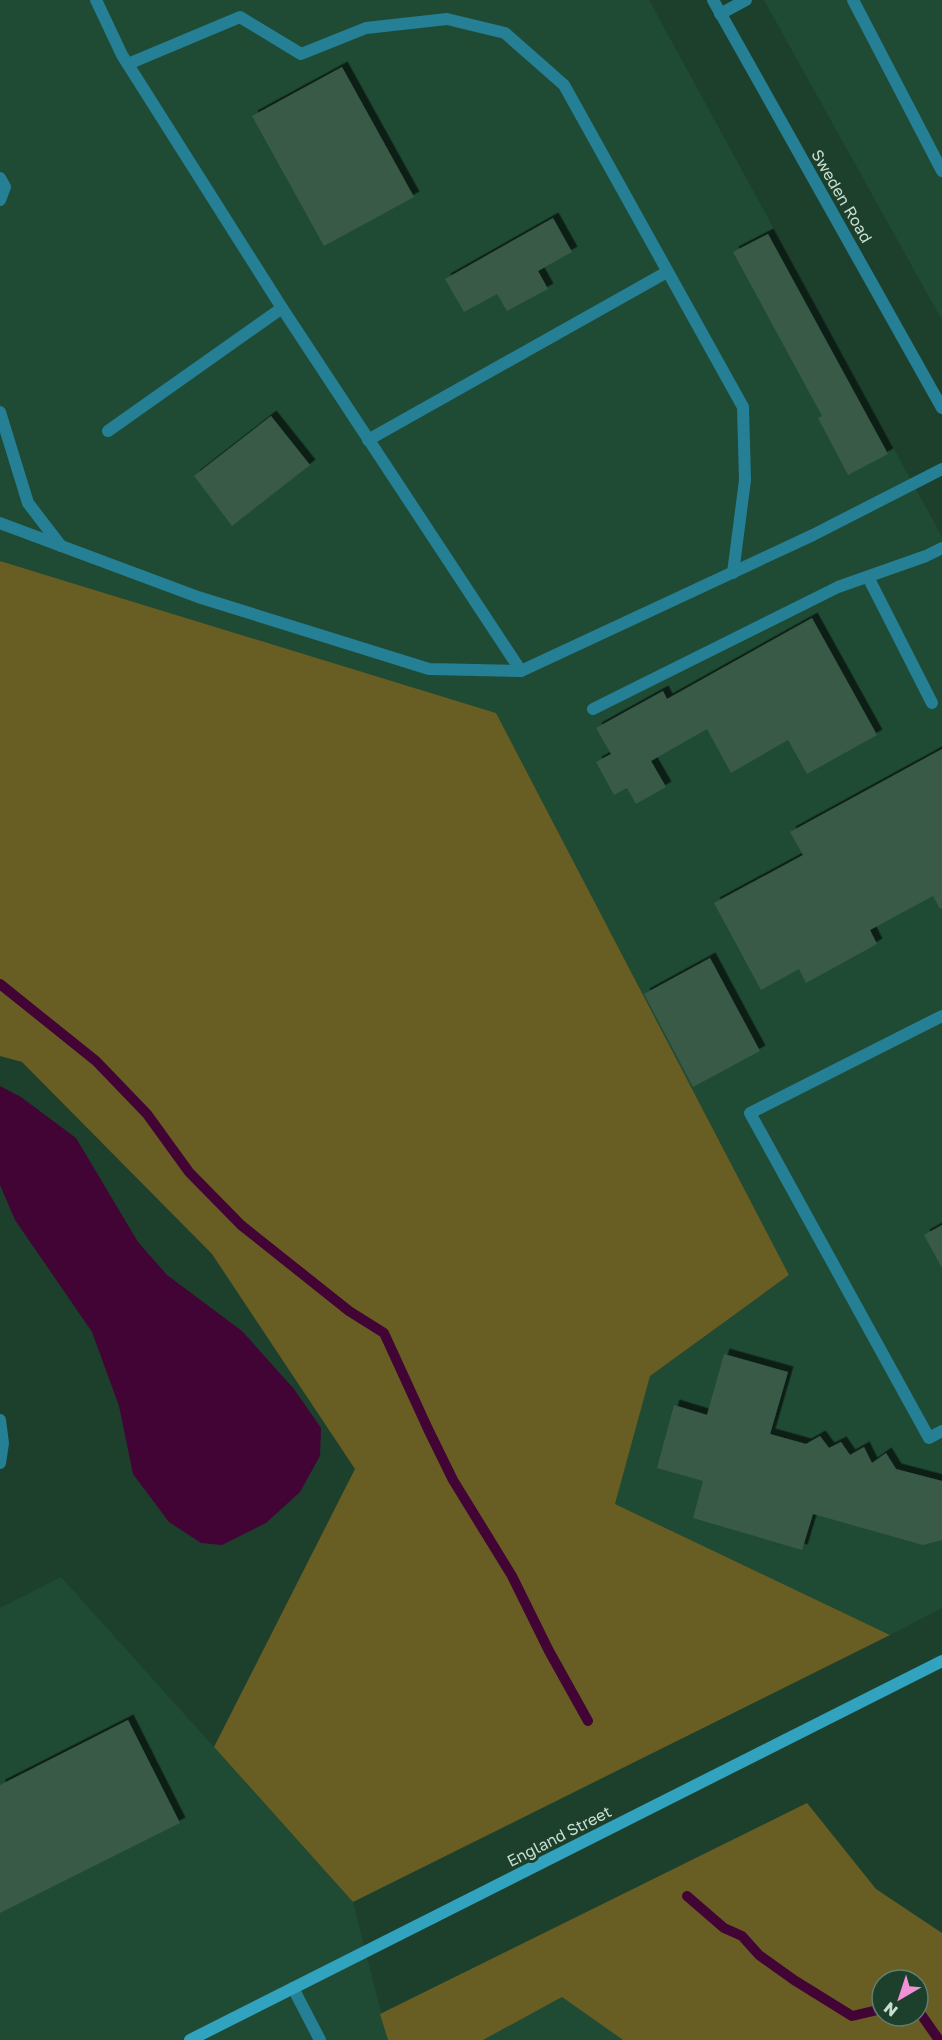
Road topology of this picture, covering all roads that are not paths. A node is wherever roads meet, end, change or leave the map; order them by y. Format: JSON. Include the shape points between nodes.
{"nodes":[{"id":1,"x":96,"y":0,"type":"edge"},
{"id":2,"x":713,"y":0,"type":"edge"},
{"id":3,"x":747,"y":0,"type":"edge"},
{"id":4,"x":853,"y":0,"type":"edge"},
{"id":5,"x":720,"y":14,"type":"junction"},
{"id":6,"x":128,"y":64,"type":"junction"},
{"id":7,"x":942,"y":171,"type":"edge"},
{"id":8,"x":0,"y":178,"type":"edge"},
{"id":9,"x":0,"y":200,"type":"edge"},
{"id":10,"x":667,"y":272,"type":"junction"},
{"id":11,"x":282,"y":308,"type":"junction"},
{"id":12,"x":942,"y":408,"type":"edge"},
{"id":13,"x":0,"y":412,"type":"edge"},
{"id":14,"x":108,"y":431,"type":"dead end"},
{"id":15,"x":368,"y":440,"type":"junction"},
{"id":16,"x":942,"y":469,"type":"edge"},
{"id":17,"x":0,"y":523,"type":"edge"},
{"id":18,"x":62,"y":547,"type":"junction"},
{"id":19,"x":942,"y":548,"type":"edge"},
{"id":20,"x":733,"y":573,"type":"junction"},
{"id":21,"x":868,"y":577,"type":"junction"},
{"id":22,"x":521,"y":671,"type":"junction"},
{"id":23,"x":932,"y":704,"type":"dead end"},
{"id":24,"x":593,"y":709,"type":"dead end"},
{"id":25,"x":942,"y":1016,"type":"edge"},
{"id":26,"x":0,"y":1420,"type":"edge"},
{"id":27,"x":942,"y":1431,"type":"edge"},
{"id":28,"x":0,"y":1462,"type":"edge"},
{"id":29,"x":942,"y":1661,"type":"edge"},
{"id":30,"x":293,"y":1988,"type":"junction"},
{"id":31,"x":190,"y":2040,"type":"edge"},
{"id":32,"x":320,"y":2040,"type":"edge"}],
"edges":[{"from":1,"to":6,"type":"street"},
{"from":2,"to":5,"type":"street","name":"Sweden Road"},
{"from":3,"to":5,"type":"street"},
{"from":4,"to":7,"type":"street"},
{"from":5,"to":12,"type":"street","name":"Sweden Road"},
{"from":6,"to":10,"type":"street","via":[[240,17],[301,54],[366,28],[447,19],[505,33],[564,85]]},
{"from":6,"to":11,"type":"street"},
{"from":8,"to":9,"type":"street","via":[[5,187]]},
{"from":10,"to":15,"type":"street"},
{"from":10,"to":20,"type":"street","via":[[743,407],[745,480]]},
{"from":11,"to":14,"type":"street"},
{"from":11,"to":15,"type":"street"},
{"from":13,"to":18,"type":"street","via":[[28,503]]},
{"from":15,"to":22,"type":"street"},
{"from":16,"to":20,"type":"street"},
{"from":17,"to":18,"type":"street"},
{"from":18,"to":22,"type":"street","via":[[198,597],[429,669]]},
{"from":19,"to":21,"type":"street"},
{"from":20,"to":22,"type":"street"},
{"from":21,"to":23,"type":"street"},
{"from":21,"to":24,"type":"street","via":[[838,587]]},
{"from":25,"to":27,"type":"street","via":[[750,1113],[929,1438]]},
{"from":26,"to":28,"type":"street"},
{"from":29,"to":30,"type":"street","name":"England Street"},
{"from":30,"to":31,"type":"street","name":"England Street"},
{"from":30,"to":32,"type":"street"}]}
